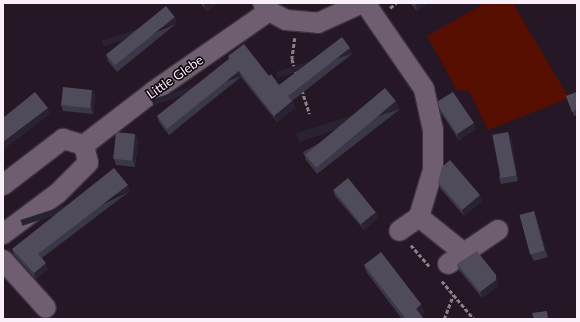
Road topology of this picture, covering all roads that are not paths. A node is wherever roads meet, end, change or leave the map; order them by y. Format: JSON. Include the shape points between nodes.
{"nodes":[{"id":1,"x":362,"y":3,"type":"edge"},
{"id":2,"x":365,"y":3,"type":"edge"},
{"id":3,"x":266,"y":7,"type":"edge"},
{"id":4,"x":84,"y":145,"type":"junction"},
{"id":5,"x":3,"y":185,"type":"edge"},
{"id":6,"x":419,"y":217,"type":"junction"},
{"id":7,"x":498,"y":230,"type":"dead end"},
{"id":8,"x":399,"y":231,"type":"dead end"},
{"id":9,"x":3,"y":234,"type":"edge"},
{"id":10,"x":3,"y":260,"type":"edge"},
{"id":11,"x":46,"y":308,"type":"dead end"}],
"edges":[{"from":1,"to":3,"type":"street","name":"Little Glebe","via":[[318,23],[286,20]]},
{"from":2,"to":6,"type":"street","via":[[424,89],[433,130],[433,170]]},
{"from":3,"to":4,"type":"street","name":"Little Glebe"},
{"from":4,"to":5,"type":"street","via":[[63,138]]},
{"from":4,"to":9,"type":"street","via":[[88,163],[58,193]]},
{"from":6,"to":7,"type":"street","via":[[456,258]]},
{"from":6,"to":8,"type":"street"},
{"from":10,"to":11,"type":"street"}]}
